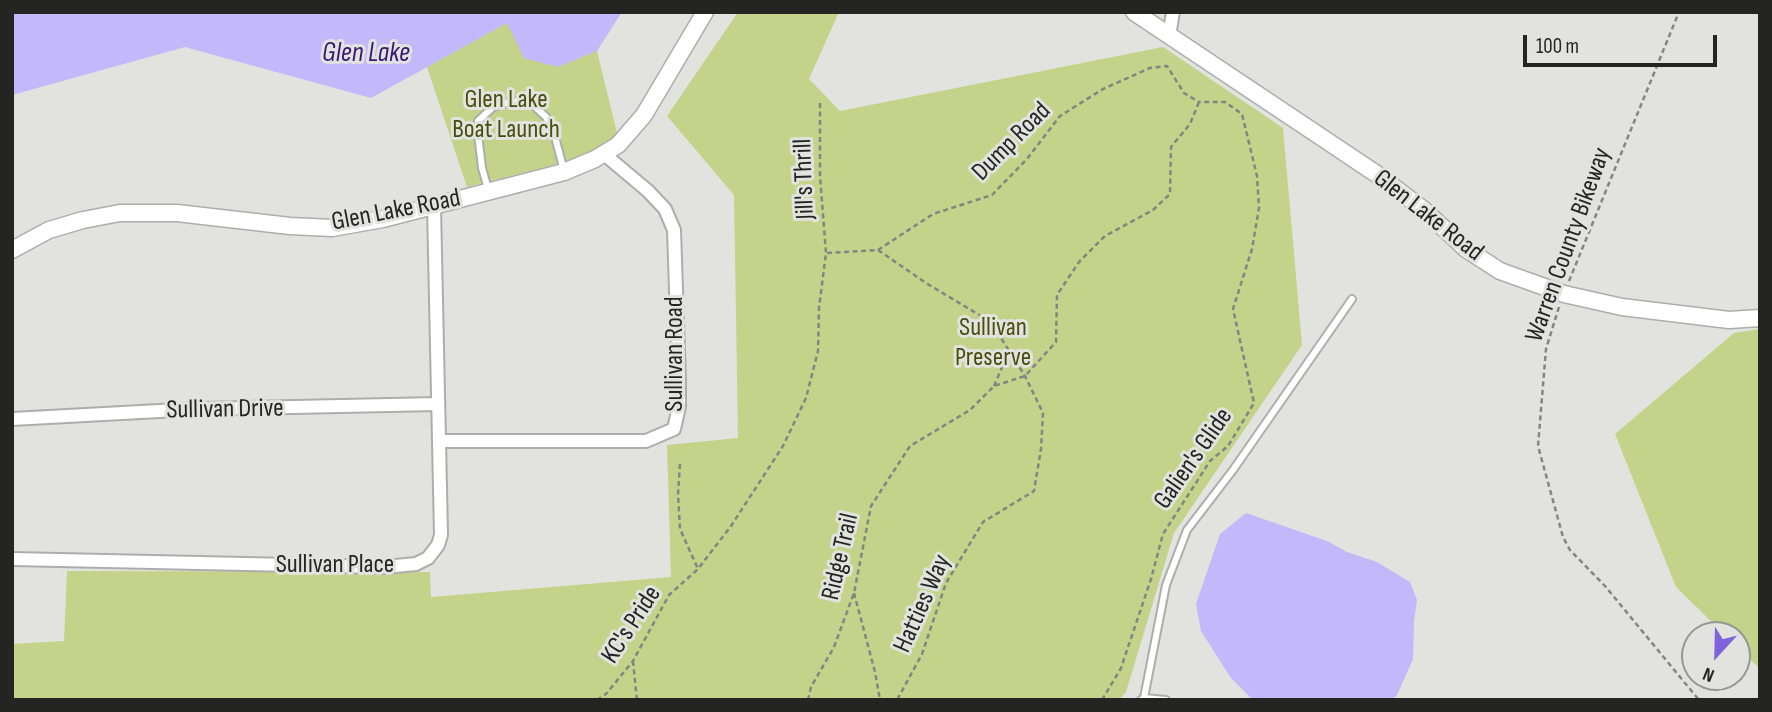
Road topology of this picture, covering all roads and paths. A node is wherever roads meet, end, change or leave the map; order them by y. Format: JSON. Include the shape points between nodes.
{"nodes":[{"id":1,"x":705,"y":12,"type":"edge"},
{"id":2,"x":1134,"y":12,"type":"edge"},
{"id":3,"x":1173,"y":12,"type":"edge"},
{"id":4,"x":1679,"y":12,"type":"edge"},
{"id":5,"x":1169,"y":36,"type":"junction"},
{"id":6,"x":1199,"y":102,"type":"junction"},
{"id":7,"x":820,"y":103,"type":"dead end"},
{"id":8,"x":604,"y":153,"type":"junction"},
{"id":9,"x":564,"y":172,"type":"junction"},
{"id":10,"x":489,"y":191,"type":"junction"},
{"id":11,"x":434,"y":206,"type":"junction"},
{"id":12,"x":12,"y":250,"type":"edge"},
{"id":13,"x":878,"y":250,"type":"junction"},
{"id":14,"x":826,"y":253,"type":"junction"},
{"id":15,"x":1564,"y":294,"type":"junction"},
{"id":16,"x":1352,"y":299,"type":"dead end"},
{"id":17,"x":1760,"y":318,"type":"edge"},
{"id":18,"x":1009,"y":351,"type":"junction"},
{"id":19,"x":1025,"y":376,"type":"junction"},
{"id":20,"x":994,"y":386,"type":"junction"},
{"id":21,"x":438,"y":404,"type":"junction"},
{"id":22,"x":12,"y":419,"type":"edge"},
{"id":23,"x":439,"y":441,"type":"junction"},
{"id":24,"x":680,"y":464,"type":"dead end"},
{"id":25,"x":12,"y":559,"type":"edge"},
{"id":26,"x":698,"y":569,"type":"junction"},
{"id":27,"x":854,"y":593,"type":"junction"},
{"id":28,"x":633,"y":661,"type":"junction"},
{"id":29,"x":1142,"y":699,"type":"edge"},
{"id":30,"x":597,"y":700,"type":"edge"},
{"id":31,"x":637,"y":700,"type":"edge"},
{"id":32,"x":808,"y":700,"type":"edge"},
{"id":33,"x":880,"y":700,"type":"edge"},
{"id":34,"x":897,"y":700,"type":"edge"},
{"id":35,"x":1102,"y":700,"type":"edge"},
{"id":36,"x":1166,"y":700,"type":"edge"},
{"id":37,"x":1699,"y":700,"type":"edge"}],
"edges":[{"from":1,"to":8,"type":"street","name":"Glen Lake Road","via":[[644,115],[618,145]]},
{"from":2,"to":5,"type":"street","name":"Glen Lake Road"},
{"from":3,"to":5,"type":"street"},
{"from":4,"to":15,"type":"path","name":"Warren County Bikeway"},
{"from":5,"to":15,"type":"street","name":"Glen Lake Road","via":[[1378,175],[1466,249],[1500,271]]},
{"from":6,"to":13,"type":"path","name":"Dump Road","via":[[1184,93],[1167,66],[1150,68],[1103,89],[1060,116],[992,195],[933,214]]},
{"from":6,"to":19,"type":"path","name":"Ridge Trail","via":[[1190,124],[1171,147],[1171,194],[1153,210],[1105,236],[1079,262],[1057,295],[1056,342]]},
{"from":6,"to":35,"type":"path","name":"Galien's Glide","via":[[1225,102],[1242,114],[1257,176],[1255,235],[1233,309],[1254,403],[1163,534],[1121,668]]},
{"from":7,"to":14,"type":"path","name":"Jill's Thrill"},
{"from":8,"to":9,"type":"street","name":"Glen Lake Road"},
{"from":8,"to":23,"type":"street","name":"Sullivan Road","via":[[665,209],[674,230],[679,379],[674,429],[646,440]]},
{"from":9,"to":10,"type":"street","name":"Glen Lake Road"},
{"from":9,"to":10,"type":"lane","via":[[546,117],[532,103],[506,103],[493,107],[478,121]]},
{"from":10,"to":11,"type":"street","name":"Glen Lake Road"},
{"from":11,"to":12,"type":"street","name":"Glen Lake Road","via":[[332,228],[177,213],[120,213],[49,230]]},
{"from":11,"to":21,"type":"street","name":"Sullivan Place"},
{"from":13,"to":14,"type":"path"},
{"from":13,"to":18,"type":"path","name":"Hatties Way","via":[[981,316]]},
{"from":14,"to":26,"type":"path","name":"Jill's Thrill","via":[[818,351],[806,398],[783,446],[732,526]]},
{"from":15,"to":17,"type":"street","name":"Glen Lake Road","via":[[1685,316]]},
{"from":15,"to":37,"type":"path","name":"Warren County Bikeway","via":[[1546,349],[1538,446],[1558,524],[1570,550]]},
{"from":16,"to":29,"type":"lane","via":[[1187,530],[1166,585]]},
{"from":18,"to":19,"type":"path","name":"Hatties Way"},
{"from":18,"to":20,"type":"path"},
{"from":19,"to":20,"type":"path","name":"Ridge Trail"},
{"from":19,"to":34,"type":"path","name":"Hatties Way","via":[[1044,413],[1034,491],[983,522],[946,583],[922,654]]},
{"from":20,"to":27,"type":"path","name":"Ridge Trail","via":[[970,410],[910,446],[871,506]]},
{"from":21,"to":22,"type":"street","name":"Sullivan Drive","via":[[196,409]]},
{"from":21,"to":23,"type":"street","name":"Sullivan Place"},
{"from":23,"to":25,"type":"street","name":"Sullivan Place","via":[[441,535],[428,558],[416,564]]},
{"from":24,"to":26,"type":"path","via":[[680,529]]},
{"from":26,"to":28,"type":"path","name":"KC's Pride","via":[[669,595]]},
{"from":27,"to":32,"type":"path","name":"Ridge Trail"},
{"from":27,"to":33,"type":"path"},
{"from":28,"to":30,"type":"path","name":"KC's Pride"},
{"from":28,"to":31,"type":"path"},
{"from":29,"to":36,"type":"lane"}]}
